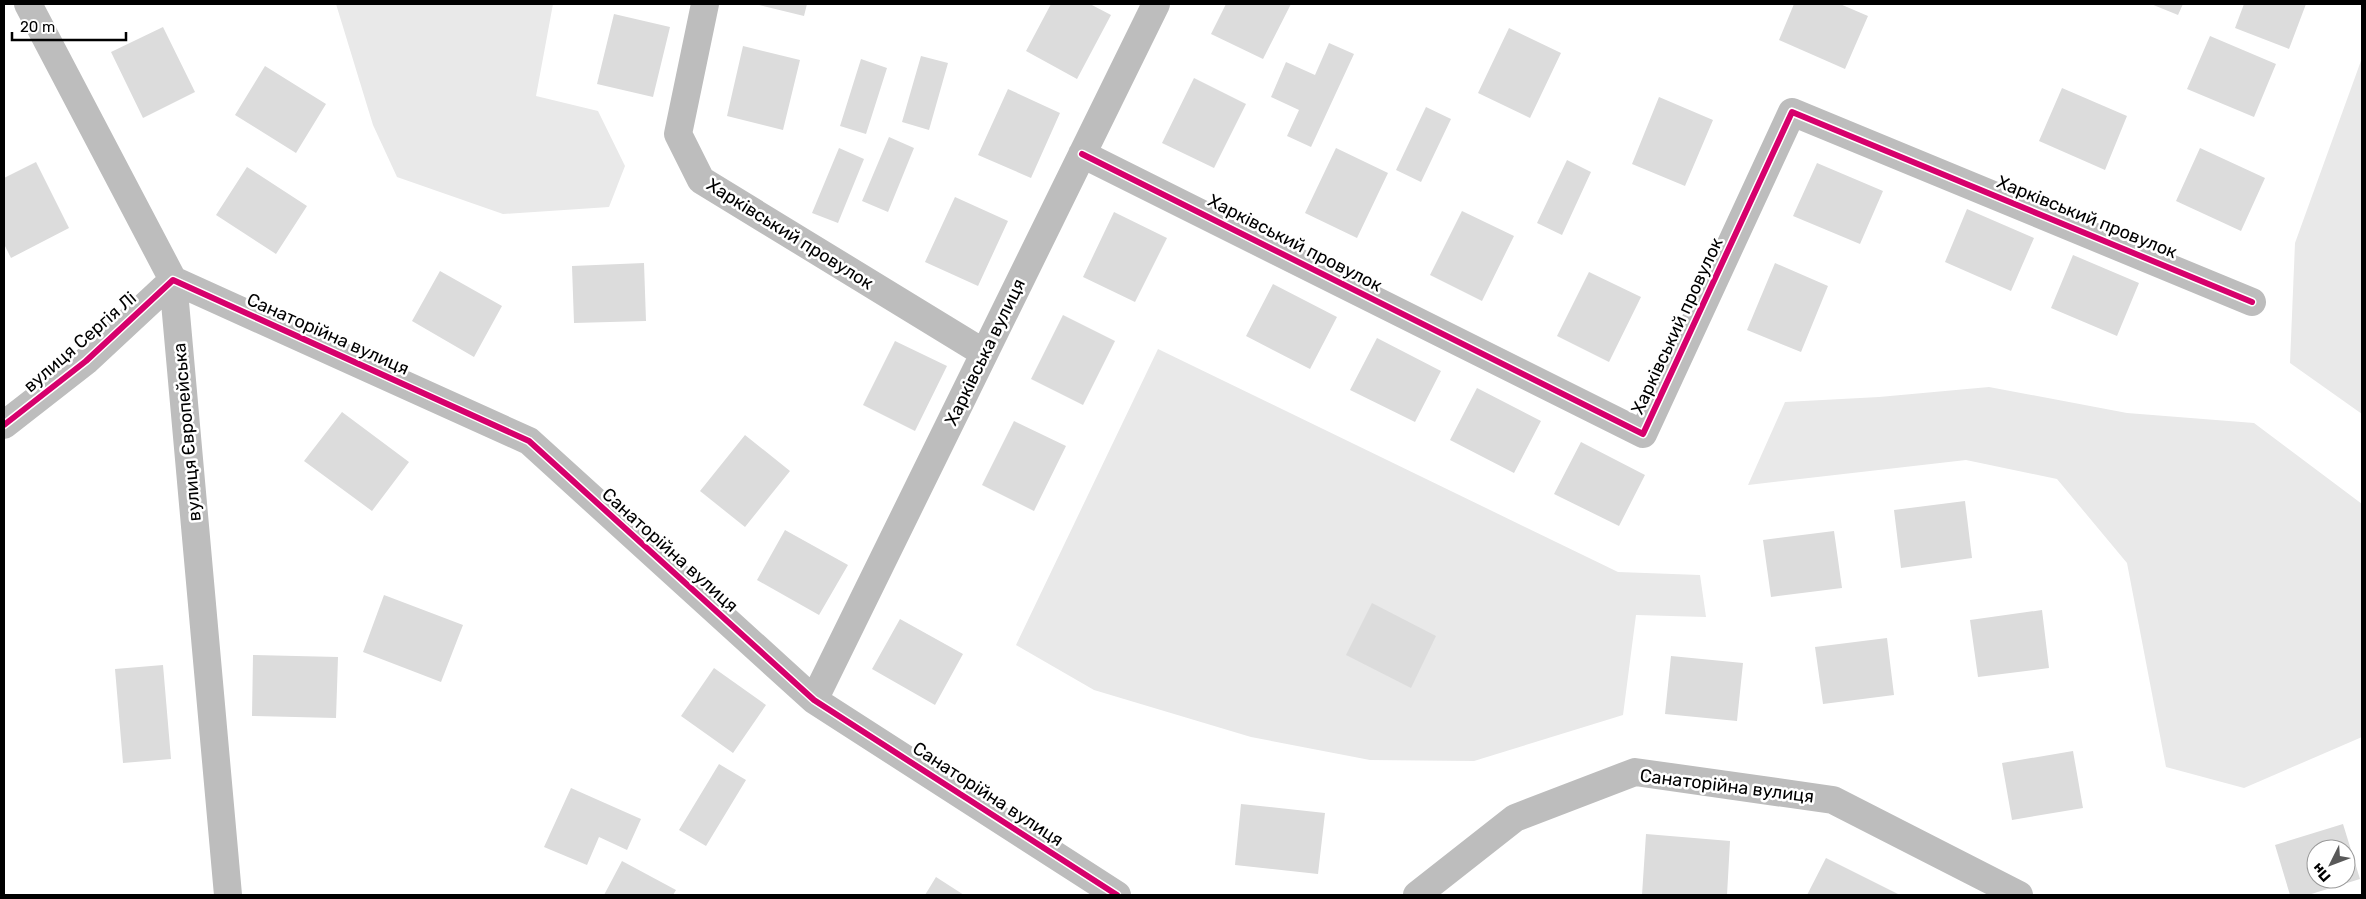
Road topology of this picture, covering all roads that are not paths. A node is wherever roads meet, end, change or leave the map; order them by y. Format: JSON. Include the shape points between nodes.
{"nodes":[{"id":1,"x":28,"y":4,"type":"edge"},
{"id":2,"x":705,"y":4,"type":"edge"},
{"id":3,"x":1156,"y":4,"type":"edge"},
{"id":4,"x":1082,"y":154,"type":"junction"},
{"id":5,"x":173,"y":280,"type":"junction"},
{"id":6,"x":2252,"y":302,"type":"dead end"},
{"id":7,"x":984,"y":353,"type":"junction"},
{"id":8,"x":4,"y":425,"type":"edge"},
{"id":9,"x":814,"y":700,"type":"junction"},
{"id":10,"x":228,"y":895,"type":"edge"},
{"id":11,"x":1117,"y":895,"type":"edge"},
{"id":12,"x":1417,"y":895,"type":"edge"},
{"id":13,"x":2019,"y":895,"type":"edge"}],
"edges":[{"from":1,"to":5,"type":"street","name":"вулиця Європейська"},
{"from":2,"to":7,"type":"street","name":"Харківський провулок","via":[[678,134],[701,180]]},
{"from":3,"to":4,"type":"street","name":"Харківська вулиця"},
{"from":4,"to":6,"type":"street","name":"Харківський провулок","via":[[1643,434],[1792,112]]},
{"from":4,"to":7,"type":"street","name":"Харківська вулиця"},
{"from":5,"to":8,"type":"street","name":"вулиця Сергія Лі","via":[[86,361]]},
{"from":5,"to":9,"type":"street","name":"Санаторійна вулиця","via":[[528,442]]},
{"from":5,"to":10,"type":"street","name":"вулиця Європейська"},
{"from":7,"to":9,"type":"street","name":"Харківська вулиця"},
{"from":9,"to":11,"type":"street","name":"Санаторійна вулиця"},
{"from":12,"to":13,"type":"street","name":"Санаторійна вулиця","via":[[1515,818],[1635,772],[1833,800]]}]}
